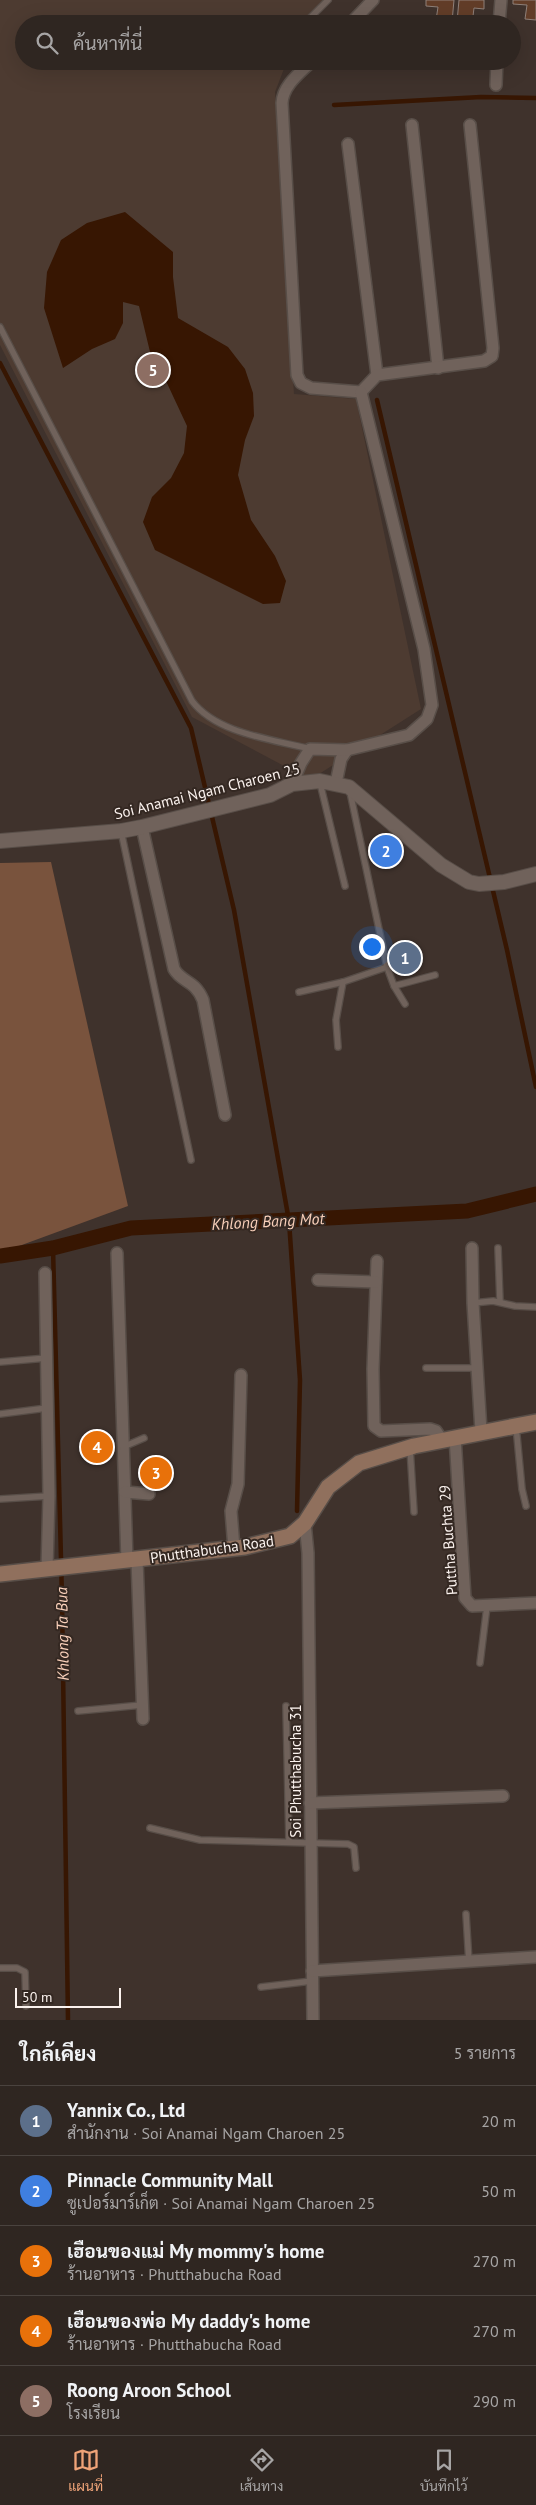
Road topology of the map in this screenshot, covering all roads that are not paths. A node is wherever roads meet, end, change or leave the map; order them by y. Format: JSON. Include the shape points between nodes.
{"nodes":[{"id":1,"x":328,"y":0,"type":"edge"},
{"id":2,"x":373,"y":0,"type":"edge"},
{"id":3,"x":501,"y":0,"type":"edge"},
{"id":4,"x":313,"y":15,"type":"edge"},
{"id":5,"x":359,"y":15,"type":"edge"},
{"id":6,"x":500,"y":15,"type":"edge"},
{"id":7,"x":297,"y":70,"type":"edge"},
{"id":8,"x":497,"y":70,"type":"edge"},
{"id":9,"x":496,"y":85,"type":"dead end"},
{"id":10,"x":412,"y":125,"type":"dead end"},
{"id":11,"x":470,"y":125,"type":"dead end"},
{"id":12,"x":348,"y":144,"type":"dead end"},
{"id":13,"x":0,"y":327,"type":"edge"},
{"id":14,"x":438,"y":368,"type":"junction"},
{"id":15,"x":377,"y":375,"type":"junction"},
{"id":16,"x":362,"y":392,"type":"junction"},
{"id":17,"x":310,"y":749,"type":"junction"},
{"id":18,"x":346,"y":750,"type":"junction"},
{"id":19,"x":320,"y":781,"type":"junction"},
{"id":20,"x":292,"y":784,"type":"junction"},
{"id":21,"x":343,"y":785,"type":"junction"},
{"id":22,"x":142,"y":827,"type":"junction"},
{"id":23,"x":121,"y":831,"type":"junction"},
{"id":24,"x":0,"y":841,"type":"edge"},
{"id":25,"x":536,"y":874,"type":"edge"},
{"id":26,"x":345,"y":886,"type":"dead end"},
{"id":27,"x":387,"y":967,"type":"junction"},
{"id":28,"x":435,"y":975,"type":"dead end"},
{"id":29,"x":343,"y":982,"type":"junction"},
{"id":30,"x":394,"y":986,"type":"junction"},
{"id":31,"x":299,"y":992,"type":"dead end"},
{"id":32,"x":405,"y":1004,"type":"dead end"},
{"id":33,"x":338,"y":1047,"type":"dead end"},
{"id":34,"x":225,"y":1114,"type":"dead end"},
{"id":35,"x":191,"y":1160,"type":"dead end"},
{"id":36,"x":472,"y":1248,"type":"dead end"},
{"id":37,"x":498,"y":1248,"type":"dead end"},
{"id":38,"x":117,"y":1254,"type":"dead end"},
{"id":39,"x":377,"y":1261,"type":"dead end"},
{"id":40,"x":46,"y":1273,"type":"dead end"},
{"id":41,"x":318,"y":1280,"type":"dead end"},
{"id":42,"x":376,"y":1282,"type":"junction"},
{"id":43,"x":500,"y":1302,"type":"junction"},
{"id":44,"x":472,"y":1303,"type":"junction"},
{"id":45,"x":536,"y":1307,"type":"edge"},
{"id":46,"x":47,"y":1358,"type":"junction"},
{"id":47,"x":0,"y":1362,"type":"edge"},
{"id":48,"x":426,"y":1368,"type":"dead end"},
{"id":49,"x":477,"y":1368,"type":"junction"},
{"id":50,"x":241,"y":1375,"type":"dead end"},
{"id":51,"x":47,"y":1408,"type":"junction"},
{"id":52,"x":0,"y":1414,"type":"edge"},
{"id":53,"x":536,"y":1422,"type":"edge"},
{"id":54,"x":516,"y":1426,"type":"junction"},
{"id":55,"x":481,"y":1431,"type":"junction"},
{"id":56,"x":144,"y":1438,"type":"dead end"},
{"id":57,"x":449,"y":1438,"type":"junction"},
{"id":58,"x":123,"y":1446,"type":"junction"},
{"id":59,"x":410,"y":1448,"type":"junction"},
{"id":60,"x":125,"y":1492,"type":"junction"},
{"id":61,"x":149,"y":1494,"type":"dead end"},
{"id":62,"x":49,"y":1496,"type":"junction"},
{"id":63,"x":0,"y":1499,"type":"edge"},
{"id":64,"x":526,"y":1506,"type":"dead end"},
{"id":65,"x":414,"y":1512,"type":"dead end"},
{"id":66,"x":304,"y":1523,"type":"junction"},
{"id":67,"x":234,"y":1548,"type":"junction"},
{"id":68,"x":132,"y":1560,"type":"junction"},
{"id":69,"x":57,"y":1568,"type":"junction"},
{"id":70,"x":0,"y":1574,"type":"edge"},
{"id":71,"x":536,"y":1604,"type":"edge"},
{"id":72,"x":487,"y":1606,"type":"junction"},
{"id":73,"x":480,"y":1663,"type":"dead end"},
{"id":74,"x":142,"y":1705,"type":"junction"},
{"id":75,"x":286,"y":1706,"type":"dead end"},
{"id":76,"x":78,"y":1711,"type":"dead end"},
{"id":77,"x":143,"y":1719,"type":"dead end"},
{"id":78,"x":503,"y":1796,"type":"dead end"},
{"id":79,"x":310,"y":1803,"type":"junction"},
{"id":80,"x":150,"y":1828,"type":"dead end"},
{"id":81,"x":289,"y":1842,"type":"junction"},
{"id":82,"x":310,"y":1843,"type":"junction"},
{"id":83,"x":356,"y":1868,"type":"dead end"},
{"id":84,"x":466,"y":1914,"type":"dead end"},
{"id":85,"x":536,"y":1957,"type":"edge"},
{"id":86,"x":469,"y":1963,"type":"junction"},
{"id":87,"x":0,"y":1968,"type":"edge"},
{"id":88,"x":312,"y":1976,"type":"junction"},
{"id":89,"x":261,"y":1987,"type":"dead end"},
{"id":90,"x":26,"y":2006,"type":"dead end"},
{"id":91,"x":313,"y":2020,"type":"edge"}],
"edges":[{"from":1,"to":4,"type":"lane"},
{"from":2,"to":5,"type":"street"},
{"from":3,"to":6,"type":"street"},
{"from":7,"to":16,"type":"street","via":[[282,96],[282,103],[297,374],[301,383],[311,388]]},
{"from":8,"to":9,"type":"street"},
{"from":10,"to":14,"type":"street"},
{"from":11,"to":14,"type":"street","via":[[494,348],[492,356],[484,361]]},
{"from":12,"to":15,"type":"street"},
{"from":13,"to":17,"type":"lane","via":[[192,701],[205,715],[231,728]]},
{"from":14,"to":15,"type":"street"},
{"from":15,"to":16,"type":"street"},
{"from":16,"to":18,"type":"street","via":[[424,649],[432,705],[427,719],[409,735]]},
{"from":17,"to":18,"type":"street"},
{"from":17,"to":20,"type":"street"},
{"from":18,"to":21,"type":"street","via":[[341,759]]},
{"from":19,"to":20,"type":"street","name":"Soi Anamai Ngam Charoen 25"},
{"from":19,"to":21,"type":"street","name":"Soi Anamai Ngam Charoen 25"},
{"from":19,"to":26,"type":"lane"},
{"from":20,"to":22,"type":"street","name":"Soi Anamai Ngam Charoen 25","via":[[270,795]]},
{"from":21,"to":25,"type":"street","via":[[441,865],[469,882],[504,882]]},
{"from":21,"to":27,"type":"lane"},
{"from":22,"to":23,"type":"street","name":"Soi Anamai Ngam Charoen 25"},
{"from":22,"to":34,"type":"street","via":[[174,969],[194,985],[203,1000]]},
{"from":23,"to":24,"type":"street","name":"Soi Anamai Ngam Charoen 25"},
{"from":23,"to":35,"type":"lane"},
{"from":27,"to":29,"type":"lane"},
{"from":27,"to":30,"type":"lane"},
{"from":28,"to":30,"type":"lane"},
{"from":29,"to":31,"type":"lane"},
{"from":29,"to":33,"type":"lane","via":[[336,1020]]},
{"from":30,"to":32,"type":"lane"},
{"from":36,"to":44,"type":"street"},
{"from":37,"to":43,"type":"lane"},
{"from":38,"to":58,"type":"street"},
{"from":39,"to":42,"type":"street"},
{"from":40,"to":46,"type":"street"},
{"from":41,"to":42,"type":"street"},
{"from":42,"to":57,"type":"street","via":[[374,1426],[381,1431],[430,1429]]},
{"from":43,"to":44,"type":"lane"},
{"from":43,"to":45,"type":"lane"},
{"from":44,"to":49,"type":"street"},
{"from":46,"to":47,"type":"lane"},
{"from":46,"to":51,"type":"street"},
{"from":48,"to":49,"type":"lane"},
{"from":49,"to":55,"type":"street"},
{"from":50,"to":67,"type":"street","via":[[238,1484],[230,1511]]},
{"from":51,"to":52,"type":"lane"},
{"from":51,"to":62,"type":"street"},
{"from":53,"to":54,"type":"main road","name":"Phutthabucha Road"},
{"from":54,"to":55,"type":"main road","name":"Phutthabucha Road"},
{"from":54,"to":64,"type":"lane"},
{"from":55,"to":57,"type":"main road","name":"Phutthabucha Road"},
{"from":56,"to":58,"type":"lane"},
{"from":57,"to":59,"type":"main road","name":"Phutthabucha Road"},
{"from":57,"to":72,"type":"street","name":"Puttha Buchta 29","via":[[463,1590],[470,1604]]},
{"from":58,"to":60,"type":"street"},
{"from":59,"to":65,"type":"lane"},
{"from":59,"to":66,"type":"main road","name":"Phutthabucha Road","via":[[359,1463],[345,1472],[328,1487]]},
{"from":60,"to":61,"type":"street"},
{"from":60,"to":68,"type":"street"},
{"from":62,"to":63,"type":"lane"},
{"from":62,"to":69,"type":"street"},
{"from":66,"to":67,"type":"main road","name":"Phutthabucha Road","via":[[290,1536],[278,1541]]},
{"from":66,"to":79,"type":"street","name":"Soi Phutthabucha 31","via":[[308,1553]]},
{"from":67,"to":68,"type":"main road","name":"Phutthabucha Road"},
{"from":68,"to":69,"type":"main road","name":"Phutthabucha Road"},
{"from":68,"to":74,"type":"street"},
{"from":69,"to":70,"type":"main road","name":"Phutthabucha Road"},
{"from":71,"to":72,"type":"street","name":"Puttha Buchta 29"},
{"from":72,"to":73,"type":"lane"},
{"from":74,"to":76,"type":"lane"},
{"from":74,"to":77,"type":"street"},
{"from":75,"to":81,"type":"lane"},
{"from":78,"to":79,"type":"street"},
{"from":79,"to":82,"type":"street","name":"Soi Phutthabucha 31"},
{"from":80,"to":81,"type":"lane","via":[[200,1840]]},
{"from":81,"to":82,"type":"lane"},
{"from":82,"to":83,"type":"lane","via":[[354,1847]]},
{"from":82,"to":88,"type":"street","name":"Soi Phutthabucha 31"},
{"from":84,"to":86,"type":"lane"},
{"from":85,"to":86,"type":"street"},
{"from":86,"to":88,"type":"street"},
{"from":87,"to":90,"type":"lane","via":[[17,1968],[25,1972]]},
{"from":88,"to":89,"type":"lane"},
{"from":88,"to":91,"type":"street","name":"Soi Phutthabucha 31"}]}
